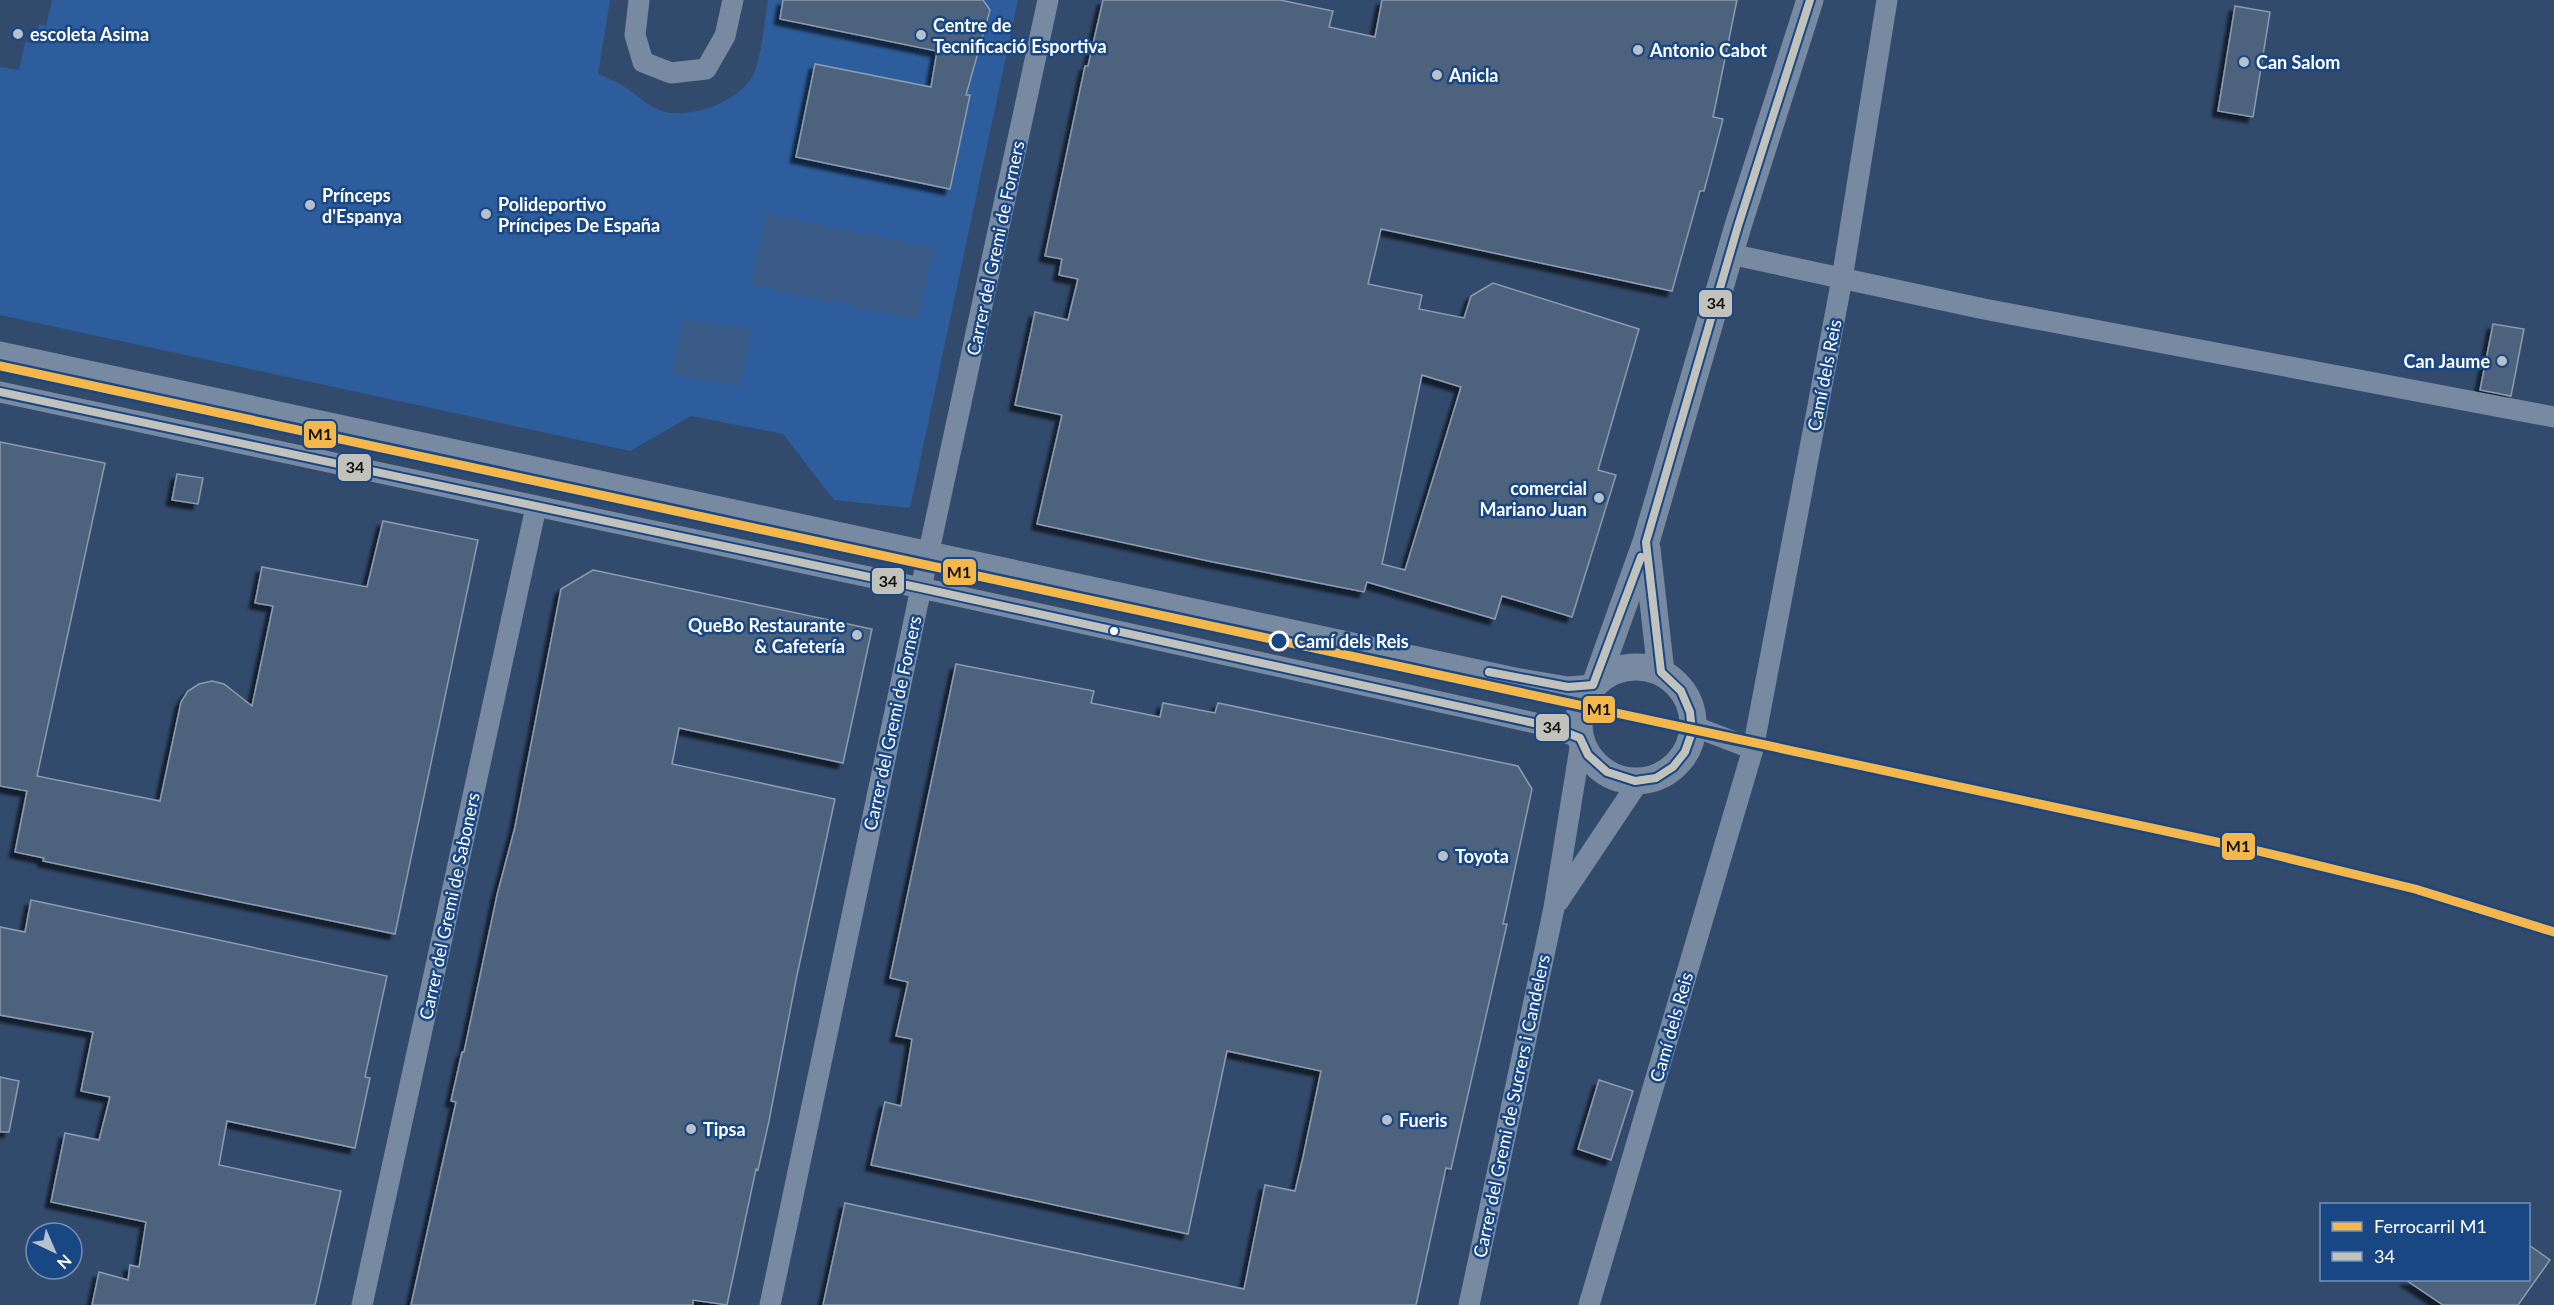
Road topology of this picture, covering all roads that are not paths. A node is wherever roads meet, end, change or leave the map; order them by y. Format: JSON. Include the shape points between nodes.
{"nodes":[{"id":1,"x":639,"y":0,"type":"edge"},
{"id":2,"x":733,"y":0,"type":"edge"},
{"id":3,"x":1048,"y":0,"type":"edge"},
{"id":4,"x":1810,"y":0,"type":"edge"},
{"id":5,"x":1887,"y":0,"type":"edge"},
{"id":6,"x":1730,"y":254,"type":"junction"},
{"id":7,"x":1842,"y":279,"type":"junction"},
{"id":8,"x":0,"y":352,"type":"edge"},
{"id":9,"x":0,"y":392,"type":"edge"},
{"id":10,"x":2554,"y":417,"type":"edge"},
{"id":11,"x":536,"y":507,"type":"junction"},
{"id":12,"x":1646,"y":542,"type":"junction"},
{"id":13,"x":931,"y":551,"type":"junction"},
{"id":14,"x":921,"y":588,"type":"junction"},
{"id":15,"x":1661,"y":672,"type":"junction"},
{"id":16,"x":1595,"y":684,"type":"junction"},
{"id":17,"x":1693,"y":726,"type":"junction"},
{"id":18,"x":1581,"y":740,"type":"junction"},
{"id":19,"x":1753,"y":749,"type":"junction"},
{"id":20,"x":1639,"y":781,"type":"junction"},
{"id":21,"x":1554,"y":908,"type":"junction"},
{"id":22,"x":362,"y":1305,"type":"edge"},
{"id":23,"x":770,"y":1305,"type":"edge"},
{"id":24,"x":1469,"y":1305,"type":"edge"},
{"id":25,"x":1589,"y":1305,"type":"edge"}],
"edges":[{"from":1,"to":2,"type":"street","via":[[635,35],[643,62],[671,73],[706,69],[724,36]]},
{"from":3,"to":13,"type":"street","name":"Carrer del Gremi de Forners"},
{"from":4,"to":6,"type":"street"},
{"from":5,"to":7,"type":"street","name":"Camí dels Reis"},
{"from":6,"to":7,"type":"street"},
{"from":6,"to":12,"type":"street"},
{"from":7,"to":10,"type":"street","via":[[1995,312]]},
{"from":7,"to":19,"type":"street","name":"Camí dels Reis"},
{"from":8,"to":13,"type":"street"},
{"from":9,"to":11,"type":"street"},
{"from":11,"to":14,"type":"street"},
{"from":11,"to":22,"type":"street","name":"Carrer del Gremi de Saboners"},
{"from":12,"to":15,"type":"street"},
{"from":12,"to":16,"type":"street"},
{"from":13,"to":14,"type":"street","name":"Carrer del Gremi de Forners"},
{"from":13,"to":16,"type":"street","via":[[1515,678],[1568,687]]},
{"from":14,"to":18,"type":"street","via":[[1552,727]]},
{"from":14,"to":23,"type":"street","name":"Carrer del Gremi de Forners"},
{"from":15,"to":16,"type":"street","via":[[1627,667],[1610,672]]},
{"from":15,"to":17,"type":"street","via":[[1685,694]]},
{"from":16,"to":18,"type":"street","via":[[1580,711]]},
{"from":17,"to":19,"type":"street"},
{"from":17,"to":20,"type":"street","via":[[1682,757],[1656,777]]},
{"from":18,"to":20,"type":"street","via":[[1590,758],[1603,771]]},
{"from":18,"to":21,"type":"street","name":"Carrer del Gremi de Sucrers i Candelers"},
{"from":19,"to":25,"type":"street","name":"Camí dels Reis"},
{"from":20,"to":21,"type":"street","name":"Carrer del Gremi de Sucrers i Candelers"},
{"from":21,"to":24,"type":"street","name":"Carrer del Gremi de Sucrers i Candelers"}]}
